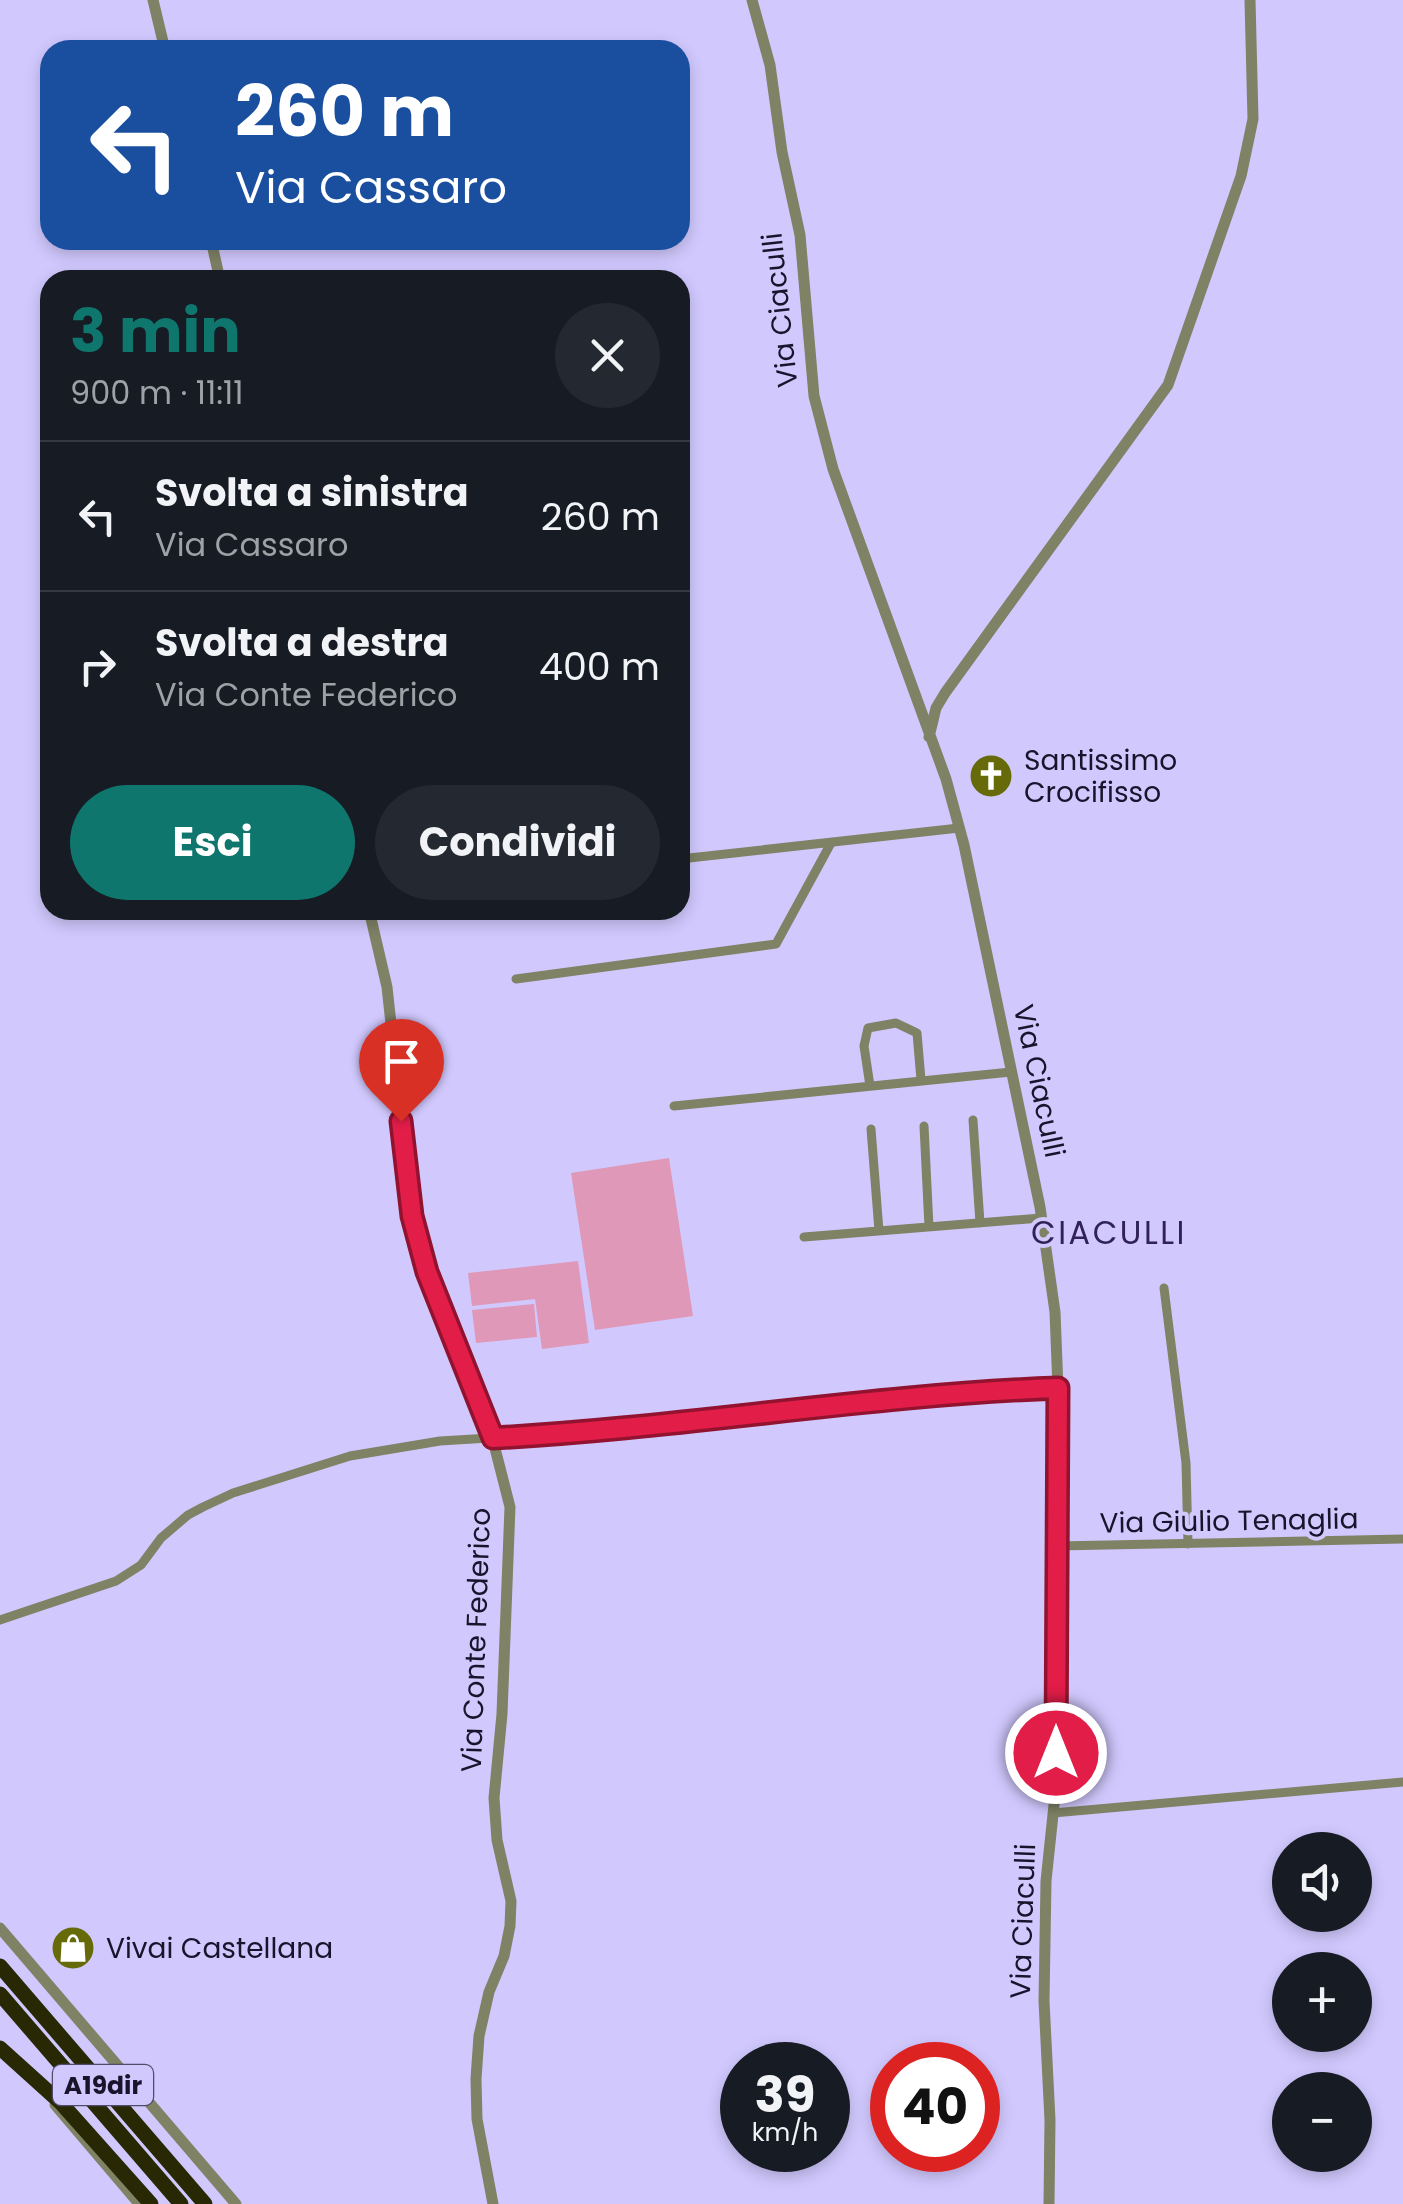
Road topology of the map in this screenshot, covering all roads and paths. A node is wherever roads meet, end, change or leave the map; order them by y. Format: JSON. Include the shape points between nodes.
{"nodes":[{"id":1,"x":152,"y":0,"type":"edge"},
{"id":2,"x":752,"y":0,"type":"edge"},
{"id":3,"x":1250,"y":0,"type":"edge"},
{"id":4,"x":162,"y":40,"type":"edge"},
{"id":5,"x":929,"y":737,"type":"junction"},
{"id":6,"x":959,"y":828,"type":"junction"},
{"id":7,"x":832,"y":843,"type":"junction"},
{"id":8,"x":690,"y":858,"type":"edge"},
{"id":9,"x":371,"y":920,"type":"edge"},
{"id":10,"x":516,"y":978,"type":"dead end"},
{"id":11,"x":1011,"y":1072,"type":"junction"},
{"id":12,"x":921,"y":1080,"type":"junction"},
{"id":13,"x":870,"y":1086,"type":"junction"},
{"id":14,"x":674,"y":1106,"type":"dead end"},
{"id":15,"x":973,"y":1120,"type":"dead end"},
{"id":16,"x":924,"y":1126,"type":"dead end"},
{"id":17,"x":870,"y":1129,"type":"dead end"},
{"id":18,"x":1042,"y":1218,"type":"junction"},
{"id":19,"x":980,"y":1223,"type":"junction"},
{"id":20,"x":929,"y":1227,"type":"junction"},
{"id":21,"x":879,"y":1231,"type":"junction"},
{"id":22,"x":804,"y":1236,"type":"dead end"},
{"id":23,"x":1164,"y":1288,"type":"dead end"},
{"id":24,"x":1058,"y":1388,"type":"junction"},
{"id":25,"x":493,"y":1438,"type":"junction"},
{"id":26,"x":1403,"y":1539,"type":"edge"},
{"id":27,"x":1188,"y":1544,"type":"junction"},
{"id":28,"x":1056,"y":1546,"type":"junction"},
{"id":29,"x":0,"y":1620,"type":"edge"},
{"id":30,"x":1403,"y":1782,"type":"edge"},
{"id":31,"x":1053,"y":1812,"type":"junction"},
{"id":32,"x":0,"y":1928,"type":"edge"},
{"id":33,"x":0,"y":1966,"type":"edge"},
{"id":34,"x":0,"y":1994,"type":"edge"},
{"id":35,"x":0,"y":2048,"type":"edge"},
{"id":36,"x":20,"y":2064,"type":"junction"},
{"id":37,"x":138,"y":2204,"type":"edge"},
{"id":38,"x":151,"y":2204,"type":"edge"},
{"id":39,"x":181,"y":2204,"type":"edge"},
{"id":40,"x":205,"y":2204,"type":"edge"},
{"id":41,"x":236,"y":2204,"type":"edge"},
{"id":42,"x":492,"y":2204,"type":"edge"},
{"id":43,"x":1049,"y":2204,"type":"edge"}],
"edges":[{"from":1,"to":4,"type":"street"},
{"from":2,"to":5,"type":"street","name":"Via Ciaculli","via":[[800,234],[814,396],[833,469]]},
{"from":3,"to":5,"type":"street","via":[[1253,118],[1241,176],[1168,385],[945,692]]},
{"from":5,"to":6,"type":"street","name":"Via Ciaculli"},
{"from":6,"to":7,"type":"street"},
{"from":6,"to":11,"type":"street","name":"Via Ciaculli"},
{"from":7,"to":8,"type":"street"},
{"from":7,"to":10,"type":"street","via":[[776,944]]},
{"from":9,"to":25,"type":"street","name":"Via Conte Federico","via":[[389,1001],[412,1216],[427,1272]]},
{"from":11,"to":12,"type":"street"},
{"from":11,"to":18,"type":"street","name":"Via Ciaculli"},
{"from":12,"to":13,"type":"street"},
{"from":12,"to":13,"type":"street","via":[[916,1033],[896,1023],[868,1028]]},
{"from":13,"to":14,"type":"street"},
{"from":15,"to":19,"type":"street"},
{"from":16,"to":20,"type":"street"},
{"from":17,"to":21,"type":"street"},
{"from":18,"to":19,"type":"street"},
{"from":18,"to":24,"type":"street","name":"Via Ciaculli"},
{"from":19,"to":20,"type":"street"},
{"from":20,"to":21,"type":"street"},
{"from":21,"to":22,"type":"street"},
{"from":23,"to":27,"type":"street","via":[[1186,1463]]},
{"from":24,"to":25,"type":"street","via":[[958,1391]]},
{"from":24,"to":28,"type":"street","name":"Via Ciaculli"},
{"from":25,"to":29,"type":"street","via":[[350,1456],[233,1493],[188,1515],[116,1581]]},
{"from":25,"to":42,"type":"street","name":"Via Conte Federico","via":[[510,1507],[494,1798],[511,1901],[476,2079]]},
{"from":26,"to":27,"type":"street","name":"Via Giulio Tenaglia"},
{"from":27,"to":28,"type":"street","name":"Via Giulio Tenaglia"},
{"from":28,"to":31,"type":"street","name":"Via Ciaculli"},
{"from":30,"to":31,"type":"street"},
{"from":31,"to":43,"type":"street","name":"Via Ciaculli","via":[[1044,2002]]},
{"from":32,"to":41,"type":"street"},
{"from":33,"to":40,"type":"highway","number":"A19dir"},
{"from":34,"to":39,"type":"highway","number":"A19dir"},
{"from":35,"to":36,"type":"highway"},
{"from":36,"to":37,"type":"street"},
{"from":36,"to":38,"type":"highway"}]}
